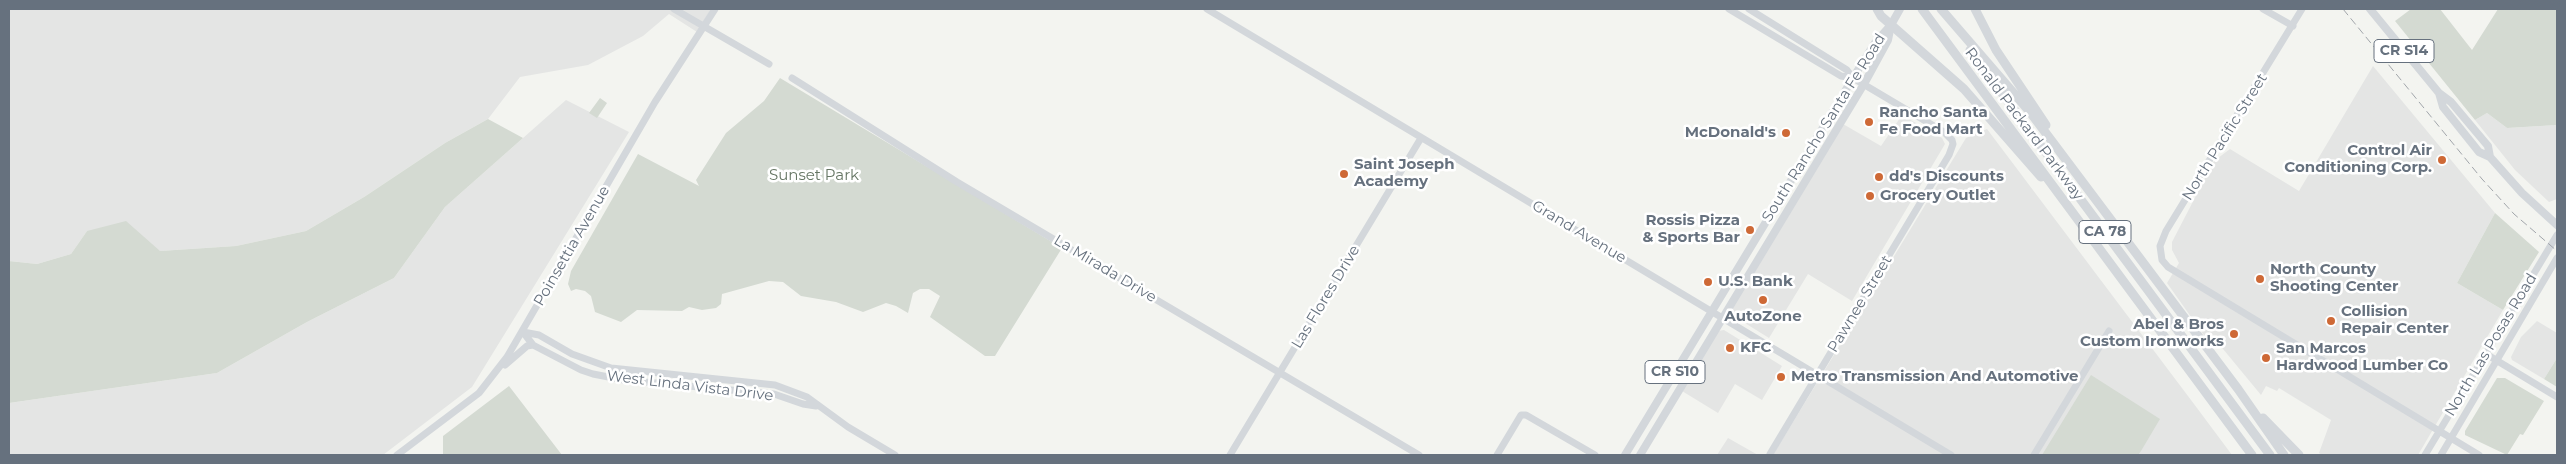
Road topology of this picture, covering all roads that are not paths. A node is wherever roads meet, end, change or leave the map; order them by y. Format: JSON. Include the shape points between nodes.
{"nodes":[{"id":1,"x":674,"y":9,"type":"edge"},
{"id":2,"x":715,"y":9,"type":"edge"},
{"id":3,"x":1207,"y":9,"type":"edge"},
{"id":4,"x":1729,"y":9,"type":"edge"},
{"id":5,"x":1749,"y":9,"type":"edge"},
{"id":6,"x":1877,"y":9,"type":"edge"},
{"id":7,"x":1900,"y":9,"type":"edge"},
{"id":8,"x":1922,"y":9,"type":"edge"},
{"id":9,"x":1940,"y":9,"type":"edge"},
{"id":10,"x":1975,"y":9,"type":"edge"},
{"id":11,"x":2263,"y":9,"type":"edge"},
{"id":12,"x":2302,"y":9,"type":"edge"},
{"id":13,"x":2370,"y":9,"type":"edge"},
{"id":14,"x":1891,"y":24,"type":"junction"},
{"id":15,"x":704,"y":26,"type":"junction"},
{"id":16,"x":2293,"y":26,"type":"junction"},
{"id":17,"x":769,"y":64,"type":"dead end"},
{"id":18,"x":792,"y":78,"type":"dead end"},
{"id":19,"x":1853,"y":78,"type":"junction"},
{"id":20,"x":1864,"y":84,"type":"junction"},
{"id":21,"x":2439,"y":93,"type":"junction"},
{"id":22,"x":2446,"y":112,"type":"junction"},
{"id":23,"x":2475,"y":130,"type":"junction"},
{"id":24,"x":1422,"y":138,"type":"junction"},
{"id":25,"x":2490,"y":157,"type":"junction"},
{"id":26,"x":2072,"y":168,"type":"junction"},
{"id":27,"x":2082,"y":224,"type":"junction"},
{"id":28,"x":2557,"y":224,"type":"edge"},
{"id":29,"x":2557,"y":236,"type":"edge"},
{"id":30,"x":1753,"y":243,"type":"junction"},
{"id":31,"x":2557,"y":258,"type":"edge"},
{"id":32,"x":1754,"y":264,"type":"junction"},
{"id":33,"x":1711,"y":312,"type":"junction"},
{"id":34,"x":1721,"y":317,"type":"junction"},
{"id":35,"x":2109,"y":331,"type":"dead end"},
{"id":36,"x":523,"y":332,"type":"junction"},
{"id":37,"x":533,"y":345,"type":"junction"},
{"id":38,"x":2486,"y":354,"type":"junction"},
{"id":39,"x":2497,"y":361,"type":"junction"},
{"id":40,"x":500,"y":367,"type":"junction"},
{"id":41,"x":1280,"y":373,"type":"junction"},
{"id":42,"x":1817,"y":375,"type":"junction"},
{"id":43,"x":2238,"y":389,"type":"junction"},
{"id":44,"x":2557,"y":397,"type":"edge"},
{"id":45,"x":2214,"y":403,"type":"junction"},
{"id":46,"x":816,"y":406,"type":"junction"},
{"id":47,"x":2440,"y":431,"type":"junction"},
{"id":48,"x":2451,"y":438,"type":"junction"},
{"id":49,"x":1770,"y":454,"type":"dead end"},
{"id":50,"x":397,"y":455,"type":"edge"},
{"id":51,"x":895,"y":455,"type":"edge"},
{"id":52,"x":1230,"y":455,"type":"edge"},
{"id":53,"x":1420,"y":455,"type":"edge"},
{"id":54,"x":1498,"y":455,"type":"edge"},
{"id":55,"x":1594,"y":455,"type":"edge"},
{"id":56,"x":1625,"y":455,"type":"edge"},
{"id":57,"x":1640,"y":455,"type":"edge"},
{"id":58,"x":1951,"y":455,"type":"edge"},
{"id":59,"x":2034,"y":455,"type":"edge"},
{"id":60,"x":2248,"y":455,"type":"edge"},
{"id":61,"x":2252,"y":455,"type":"edge"},
{"id":62,"x":2270,"y":455,"type":"edge"},
{"id":63,"x":2284,"y":455,"type":"edge"},
{"id":64,"x":2298,"y":455,"type":"edge"},
{"id":65,"x":2425,"y":455,"type":"edge"},
{"id":66,"x":2441,"y":455,"type":"edge"},
{"id":67,"x":2479,"y":455,"type":"edge"}],
"edges":[{"from":1,"to":15,"type":"street"},
{"from":2,"to":15,"type":"street","name":"Poinsettia Avenue"},
{"from":3,"to":24,"type":"street","name":"Grand Avenue"},
{"from":4,"to":19,"type":"street","via":[[1841,76]]},
{"from":5,"to":19,"type":"street","via":[[1847,70]]},
{"from":6,"to":14,"type":"highway"},
{"from":7,"to":14,"type":"main road","number":"CR S10"},
{"from":8,"to":27,"type":"highway","name":"Ronald Packard Parkway","number":"CA 78"},
{"from":9,"to":26,"type":"highway","via":[[2025,106]]},
{"from":9,"to":62,"type":"highway","name":"Ronald Packard Parkway","number":"CA 78"},
{"from":10,"to":26,"type":"highway","via":[[1996,50]]},
{"from":11,"to":16,"type":"street"},
{"from":12,"to":16,"type":"street","name":"North Pacific Street"},
{"from":13,"to":21,"type":"main road","number":"CR S14"},
{"from":14,"to":19,"type":"main road","name":"South Rancho Santa Fe Road","number":"CR S10"},
{"from":14,"to":20,"type":"main road","name":"South Rancho Santa Fe Road","number":"CR S10","via":[[1888,40]]},
{"from":14,"to":27,"type":"highway","via":[[1964,88]]},
{"from":15,"to":17,"type":"street"},
{"from":15,"to":36,"type":"street","name":"Poinsettia Avenue","via":[[655,102]]},
{"from":16,"to":47,"type":"street","name":"North Pacific Street","via":[[2162,239],[2160,255],[2168,267]]},
{"from":18,"to":41,"type":"street","name":"La Mirada Drive","via":[[957,182]]},
{"from":19,"to":20,"type":"street"},
{"from":19,"to":30,"type":"main road","name":"South Rancho Santa Fe Road","number":"CR S10"},
{"from":20,"to":32,"type":"main road","name":"South Rancho Santa Fe Road","number":"CR S10"},
{"from":20,"to":42,"type":"street","name":"Pawnee Street","via":[[1948,136],[1953,144]]},
{"from":21,"to":22,"type":"main road","number":"CR S14"},
{"from":21,"to":23,"type":"main road","number":"CR S14"},
{"from":22,"to":23,"type":"main road","via":[[2455,115],[2470,133]]},
{"from":22,"to":25,"type":"main road","number":"CR S14","via":[[2479,152]]},
{"from":23,"to":25,"type":"main road","number":"CR S14","via":[[2488,146]]},
{"from":24,"to":33,"type":"street","name":"Grand Avenue"},
{"from":24,"to":41,"type":"street","name":"Las Flores Drive"},
{"from":25,"to":28,"type":"main road","number":"CR S14","via":[[2522,193]]},
{"from":26,"to":43,"type":"highway"},
{"from":27,"to":45,"type":"highway","name":"Ronald Packard Parkway","number":"CA 78"},
{"from":29,"to":38,"type":"street","name":"North Las Posas Road"},
{"from":30,"to":32,"type":"main road","via":[[1756,246]]},
{"from":30,"to":33,"type":"main road","name":"South Rancho Santa Fe Road","number":"CR S10"},
{"from":31,"to":39,"type":"street","name":"North Las Posas Road"},
{"from":32,"to":34,"type":"main road","name":"South Rancho Santa Fe Road","number":"CR S10"},
{"from":33,"to":34,"type":"street","name":"Grand Avenue"},
{"from":33,"to":56,"type":"main road","name":"South Rancho Santa Fe Road","number":"CR S10"},
{"from":34,"to":42,"type":"street","name":"Grand Avenue"},
{"from":34,"to":57,"type":"main road","name":"South Rancho Santa Fe Road","number":"CR S10"},
{"from":35,"to":59,"type":"street"},
{"from":36,"to":37,"type":"street","name":"West Linda Vista Drive"},
{"from":36,"to":40,"type":"street","name":"Poinsettia Avenue"},
{"from":36,"to":46,"type":"street","name":"West Linda Vista Drive","via":[[539,335],[572,354],[611,368],[775,385],[807,398]]},
{"from":37,"to":40,"type":"street"},
{"from":37,"to":46,"type":"street","name":"West Linda Vista Drive","via":[[593,374],[624,380],[764,393]]},
{"from":38,"to":39,"type":"street"},
{"from":38,"to":47,"type":"street","name":"North Las Posas Road"},
{"from":39,"to":44,"type":"street"},
{"from":39,"to":48,"type":"street","name":"North Las Posas Road"},
{"from":40,"to":50,"type":"street","name":"Poinsettia Avenue","via":[[479,393]]},
{"from":41,"to":52,"type":"street","name":"Las Flores Drive"},
{"from":41,"to":53,"type":"street","name":"La Mirada Drive"},
{"from":42,"to":49,"type":"street","name":"Pawnee Street"},
{"from":42,"to":58,"type":"street","name":"Grand Avenue"},
{"from":43,"to":63,"type":"highway"},
{"from":43,"to":64,"type":"highway"},
{"from":45,"to":60,"type":"highway"},
{"from":45,"to":61,"type":"highway","name":"Ronald Packard Parkway","number":"CA 78"},
{"from":46,"to":51,"type":"street","name":"West Linda Vista Drive"},
{"from":47,"to":48,"type":"street"},
{"from":47,"to":65,"type":"street","name":"North Las Posas Road"},
{"from":48,"to":66,"type":"street","name":"North Las Posas Road"},
{"from":48,"to":67,"type":"street"},
{"from":54,"to":55,"type":"street","via":[[1521,415]]}]}
